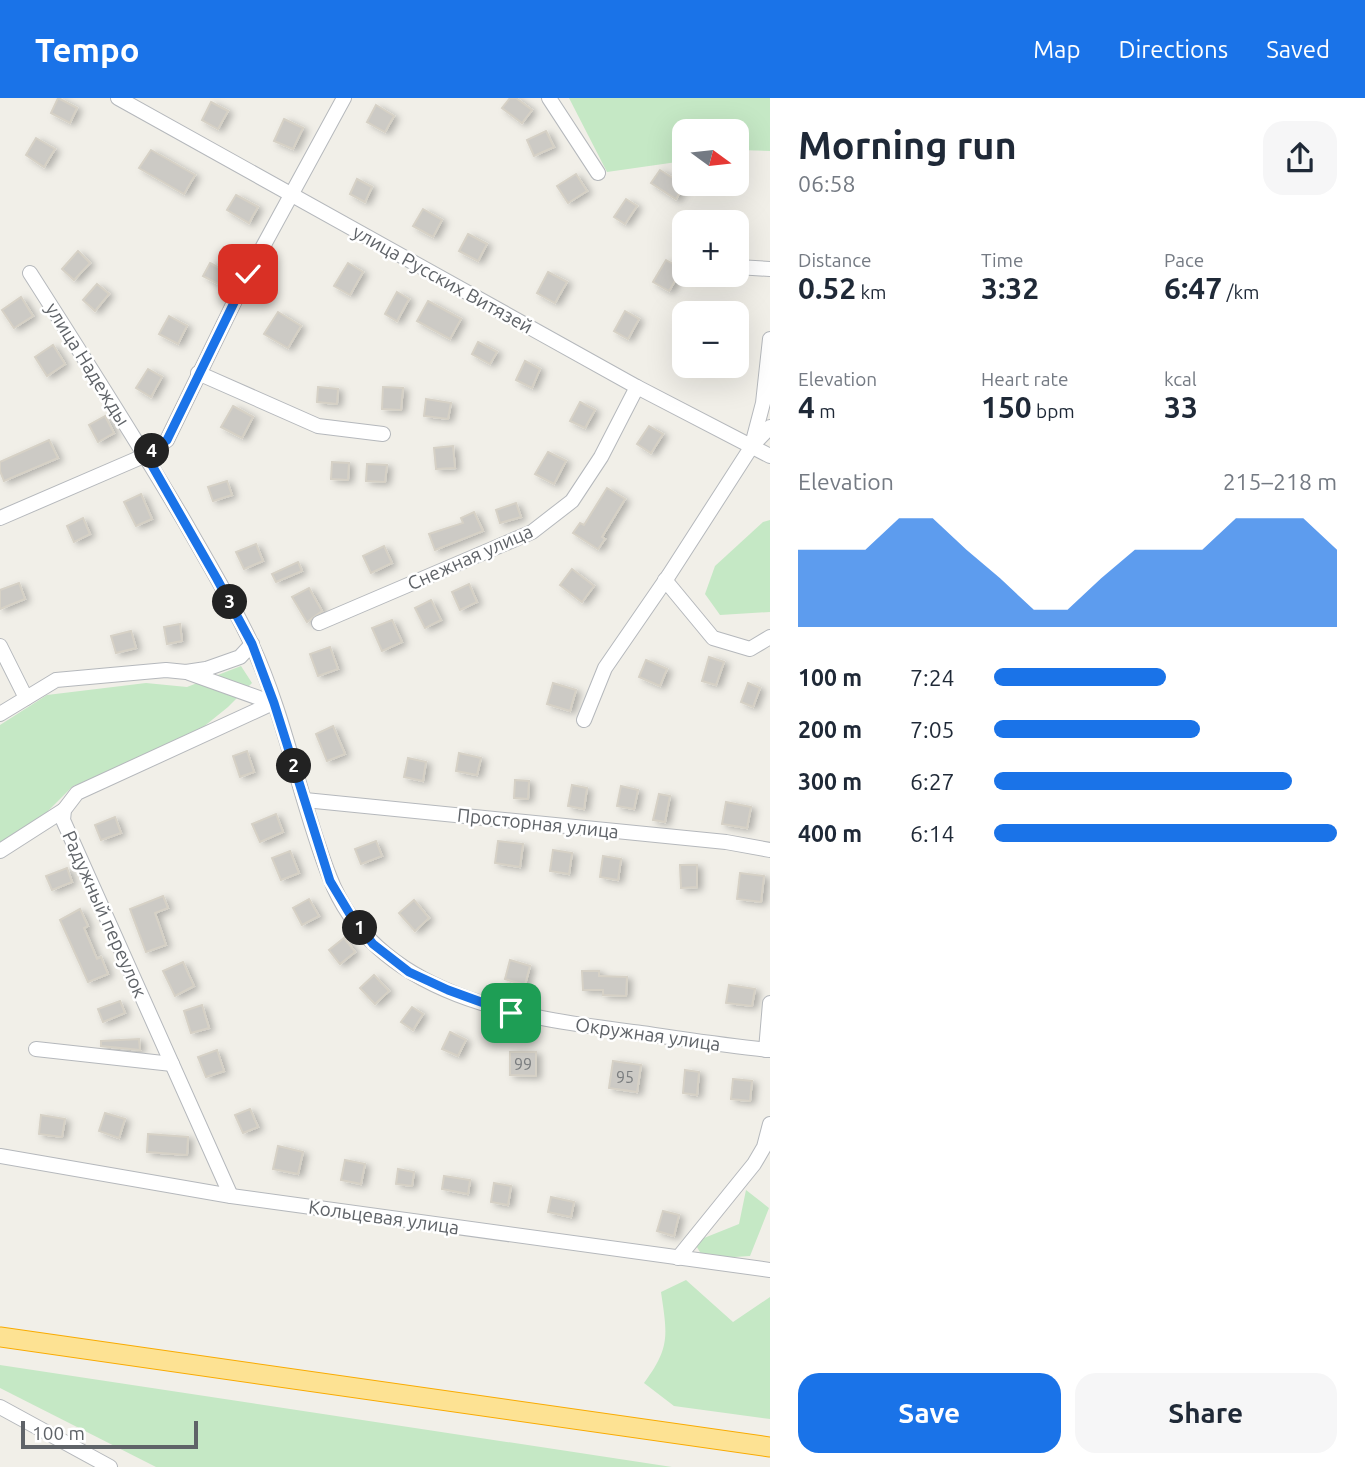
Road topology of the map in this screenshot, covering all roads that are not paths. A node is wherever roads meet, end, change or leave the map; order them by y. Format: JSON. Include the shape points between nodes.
{"nodes":[{"id":1,"x":118,"y":98,"type":"edge"},
{"id":2,"x":344,"y":98,"type":"edge"},
{"id":3,"x":549,"y":98,"type":"edge"},
{"id":4,"x":598,"y":173,"type":"dead end"},
{"id":5,"x":292,"y":195,"type":"junction"},
{"id":6,"x":749,"y":268,"type":"edge"},
{"id":7,"x":770,"y":269,"type":"edge"},
{"id":8,"x":30,"y":273,"type":"dead end"},
{"id":9,"x":770,"y":339,"type":"edge"},
{"id":10,"x":198,"y":373,"type":"junction"},
{"id":11,"x":637,"y":387,"type":"junction"},
{"id":12,"x":770,"y":427,"type":"edge"},
{"id":13,"x":383,"y":434,"type":"dead end"},
{"id":14,"x":752,"y":446,"type":"junction"},
{"id":15,"x":146,"y":455,"type":"junction"},
{"id":16,"x":770,"y":456,"type":"edge"},
{"id":17,"x":0,"y":518,"type":"edge"},
{"id":18,"x":665,"y":580,"type":"junction"},
{"id":19,"x":319,"y":623,"type":"dead end"},
{"id":20,"x":770,"y":638,"type":"edge"},
{"id":21,"x":252,"y":644,"type":"junction"},
{"id":22,"x":0,"y":646,"type":"edge"},
{"id":23,"x":186,"y":672,"type":"junction"},
{"id":24,"x":26,"y":698,"type":"junction"},
{"id":25,"x":274,"y":703,"type":"junction"},
{"id":26,"x":0,"y":714,"type":"edge"},
{"id":27,"x":584,"y":719,"type":"dead end"},
{"id":28,"x":305,"y":800,"type":"junction"},
{"id":29,"x":64,"y":810,"type":"junction"},
{"id":30,"x":770,"y":850,"type":"edge"},
{"id":31,"x":0,"y":851,"type":"edge"},
{"id":32,"x":770,"y":1003,"type":"edge"},
{"id":33,"x":36,"y":1049,"type":"dead end"},
{"id":34,"x":768,"y":1050,"type":"edge"},
{"id":35,"x":172,"y":1064,"type":"junction"},
{"id":36,"x":770,"y":1124,"type":"edge"},
{"id":37,"x":0,"y":1156,"type":"edge"},
{"id":38,"x":231,"y":1196,"type":"junction"},
{"id":39,"x":678,"y":1258,"type":"junction"},
{"id":40,"x":770,"y":1270,"type":"edge"},
{"id":41,"x":0,"y":1337,"type":"edge"},
{"id":42,"x":0,"y":1407,"type":"edge"},
{"id":43,"x":770,"y":1447,"type":"edge"},
{"id":44,"x":110,"y":1467,"type":"edge"}],
"edges":[{"from":1,"to":5,"type":"street","name":"улица Русских Витязей"},
{"from":2,"to":5,"type":"street"},
{"from":3,"to":4,"type":"street"},
{"from":5,"to":10,"type":"street"},
{"from":5,"to":11,"type":"street","name":"улица Русских Витязей"},
{"from":6,"to":7,"type":"street"},
{"from":8,"to":15,"type":"street","name":"улица Надежды"},
{"from":9,"to":14,"type":"street","via":[[763,403]]},
{"from":10,"to":13,"type":"street","via":[[318,426]]},
{"from":10,"to":15,"type":"street","via":[[167,440]]},
{"from":11,"to":14,"type":"street","name":"улица Русских Витязей"},
{"from":11,"to":19,"type":"street","name":"Снежная улица","via":[[572,501],[533,532]]},
{"from":12,"to":14,"type":"street"},
{"from":14,"to":16,"type":"street","name":"улица Русских Витязей"},
{"from":14,"to":18,"type":"street"},
{"from":15,"to":17,"type":"street"},
{"from":15,"to":21,"type":"street","name":"Окружная улица"},
{"from":18,"to":20,"type":"street","via":[[713,638],[750,649]]},
{"from":18,"to":27,"type":"street","via":[[604,668]]},
{"from":21,"to":23,"type":"street","via":[[240,657]]},
{"from":21,"to":25,"type":"street","name":"Окружная улица"},
{"from":22,"to":24,"type":"street"},
{"from":23,"to":24,"type":"street","via":[[56,680]]},
{"from":23,"to":25,"type":"street"},
{"from":24,"to":26,"type":"street"},
{"from":25,"to":28,"type":"street","name":"Окружная улица"},
{"from":25,"to":29,"type":"street","name":"Радужный переулок","via":[[77,793]]},
{"from":28,"to":30,"type":"street","name":"Просторная улица"},
{"from":28,"to":34,"type":"street","name":"Окружная улица","via":[[330,881],[351,916],[373,944],[409,972],[511,1013]]},
{"from":29,"to":31,"type":"street"},
{"from":29,"to":35,"type":"street","name":"Радужный переулок","via":[[63,820]]},
{"from":32,"to":34,"type":"street"},
{"from":33,"to":35,"type":"street"},
{"from":35,"to":38,"type":"street","name":"Радужный переулок"},
{"from":36,"to":39,"type":"street","via":[[754,1164]]},
{"from":37,"to":38,"type":"street","name":"Кольцевая улица"},
{"from":38,"to":39,"type":"street","name":"Кольцевая улица"},
{"from":39,"to":40,"type":"street","name":"Кольцевая улица"},
{"from":41,"to":43,"type":"highway"},
{"from":42,"to":44,"type":"street"}]}
